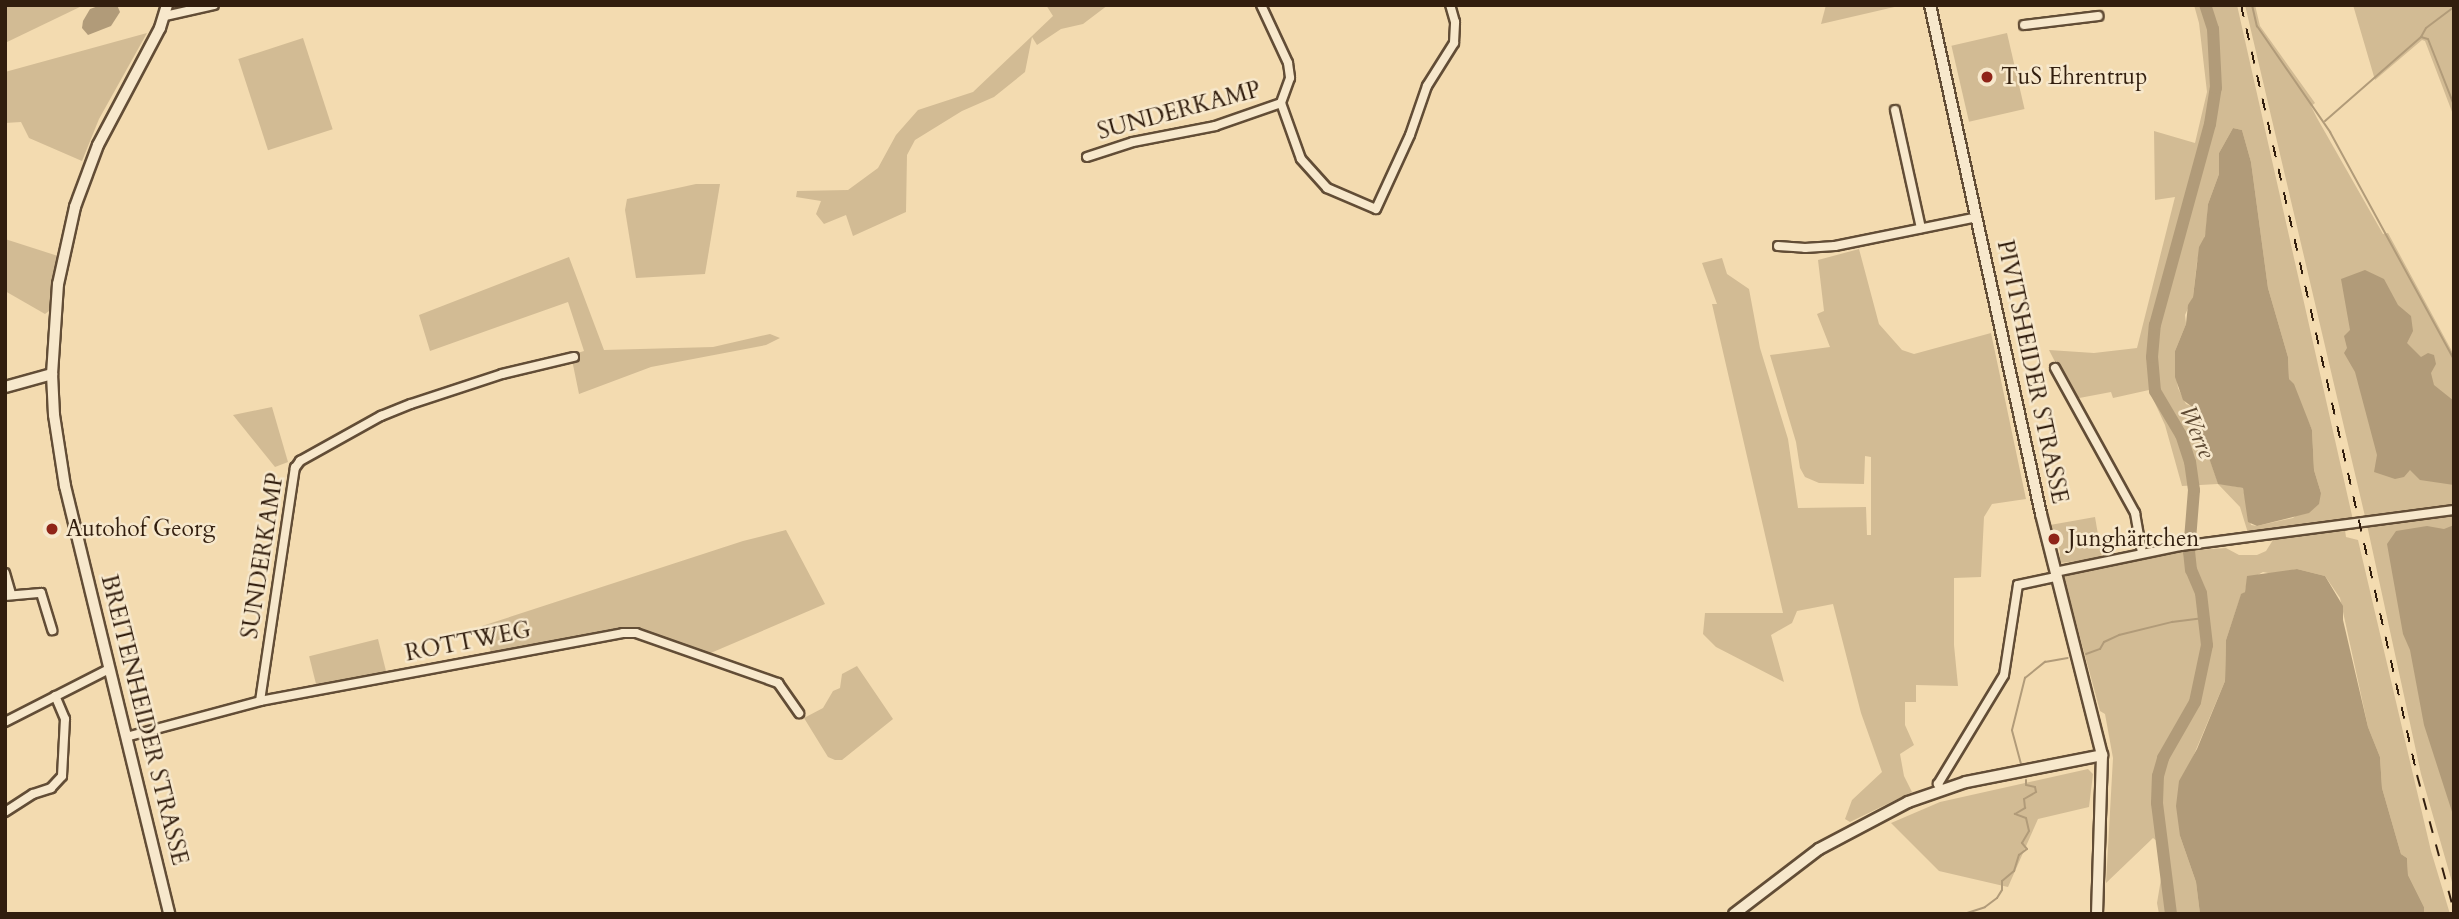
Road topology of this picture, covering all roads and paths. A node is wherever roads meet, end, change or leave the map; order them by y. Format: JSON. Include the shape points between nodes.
{"nodes":[{"id":1,"x":214,"y":5,"type":"edge"},
{"id":2,"x":1261,"y":5,"type":"edge"},
{"id":3,"x":1450,"y":5,"type":"edge"},
{"id":4,"x":1930,"y":5,"type":"edge"},
{"id":5,"x":166,"y":10,"type":"edge"},
{"id":6,"x":2098,"y":16,"type":"dead end"},
{"id":7,"x":2024,"y":25,"type":"dead end"},
{"id":8,"x":1281,"y":103,"type":"junction"},
{"id":9,"x":1895,"y":110,"type":"dead end"},
{"id":10,"x":1087,"y":157,"type":"dead end"},
{"id":11,"x":1977,"y":217,"type":"junction"},
{"id":12,"x":1920,"y":228,"type":"junction"},
{"id":13,"x":1778,"y":246,"type":"dead end"},
{"id":14,"x":574,"y":357,"type":"dead end"},
{"id":15,"x":2054,"y":368,"type":"dead end"},
{"id":16,"x":52,"y":374,"type":"junction"},
{"id":17,"x":5,"y":387,"type":"edge"},
{"id":18,"x":2454,"y":510,"type":"edge"},
{"id":19,"x":2142,"y":552,"type":"junction"},
{"id":20,"x":5,"y":573,"type":"edge"},
{"id":21,"x":2056,"y":574,"type":"junction"},
{"id":22,"x":8,"y":595,"type":"edge"},
{"id":23,"x":52,"y":630,"type":"dead end"},
{"id":24,"x":109,"y":669,"type":"junction"},
{"id":25,"x":55,"y":696,"type":"junction"},
{"id":26,"x":260,"y":701,"type":"junction"},
{"id":27,"x":799,"y":713,"type":"dead end"},
{"id":28,"x":5,"y":722,"type":"edge"},
{"id":29,"x":126,"y":737,"type":"junction"},
{"id":30,"x":2102,"y":755,"type":"junction"},
{"id":31,"x":1941,"y":790,"type":"junction"},
{"id":32,"x":5,"y":812,"type":"edge"},
{"id":33,"x":169,"y":914,"type":"edge"},
{"id":34,"x":1734,"y":914,"type":"edge"},
{"id":35,"x":2097,"y":914,"type":"edge"}],
"edges":[{"from":1,"to":5,"type":"street","name":"BREITENHEIDER STRASSE"},
{"from":2,"to":8,"type":"street","via":[[1288,63],[1290,78]]},
{"from":3,"to":8,"type":"street","via":[[1454,43],[1427,86],[1376,209],[1327,188],[1318,179],[1301,159]]},
{"from":4,"to":11,"type":"street","name":"PIVITSHEIDER STRASSE"},
{"from":5,"to":16,"type":"street","name":"BREITENHEIDER STRASSE","via":[[98,145],[75,207],[58,284]]},
{"from":6,"to":7,"type":"street"},
{"from":8,"to":10,"type":"street","name":"SUNDERKAMP","via":[[1215,126],[1133,142]]},
{"from":9,"to":12,"type":"street"},
{"from":11,"to":12,"type":"street"},
{"from":11,"to":21,"type":"street","name":"PIVITSHEIDER STRASSE"},
{"from":12,"to":13,"type":"street","via":[[1835,246]]},
{"from":14,"to":26,"type":"street","name":"SUNDERKAMP","via":[[502,374],[411,404],[300,461],[295,468]]},
{"from":15,"to":19,"type":"street","via":[[2134,513]]},
{"from":16,"to":17,"type":"street"},
{"from":16,"to":24,"type":"street","name":"BREITENHEIDER STRASSE","via":[[65,486]]},
{"from":18,"to":19,"type":"street"},
{"from":19,"to":21,"type":"street"},
{"from":20,"to":22,"type":"street"},
{"from":21,"to":30,"type":"street","name":"PIVITSHEIDER STRASSE"},
{"from":21,"to":31,"type":"street","via":[[2018,585],[2004,675],[1938,784]]},
{"from":22,"to":23,"type":"street","via":[[41,593]]},
{"from":24,"to":25,"type":"street"},
{"from":24,"to":29,"type":"street","name":"BREITENHEIDER STRASSE"},
{"from":25,"to":28,"type":"street"},
{"from":25,"to":32,"type":"street","via":[[65,719],[62,776],[51,788]]},
{"from":26,"to":27,"type":"street","name":"ROTTWEG","via":[[636,633],[778,683]]},
{"from":26,"to":29,"type":"street","name":"ROTTWEG"},
{"from":29,"to":33,"type":"street","name":"BREITENHEIDER STRASSE"},
{"from":30,"to":31,"type":"street"},
{"from":30,"to":35,"type":"street","name":"PIVITSHEIDER STRASSE"},
{"from":31,"to":34,"type":"street","via":[[1844,834]]}]}
